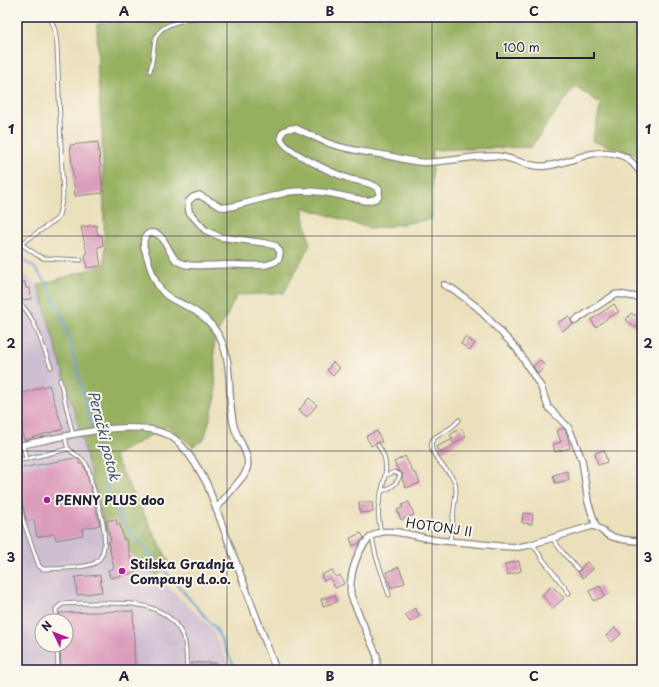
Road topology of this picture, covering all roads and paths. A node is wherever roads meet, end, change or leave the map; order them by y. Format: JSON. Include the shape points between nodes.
{"nodes":[{"id":1,"x":50,"y":17,"type":"edge"},
{"id":2,"x":196,"y":17,"type":"edge"},
{"id":3,"x":150,"y":71,"type":"dead end"},
{"id":4,"x":642,"y":174,"type":"edge"},
{"id":5,"x":17,"y":241,"type":"edge"},
{"id":6,"x":21,"y":244,"type":"junction"},
{"id":7,"x":81,"y":260,"type":"dead end"},
{"id":8,"x":444,"y":285,"type":"dead end"},
{"id":9,"x":642,"y":298,"type":"edge"},
{"id":10,"x":17,"y":302,"type":"edge"},
{"id":11,"x":575,"y":322,"type":"dead end"},
{"id":12,"x":50,"y":367,"type":"dead end"},
{"id":13,"x":60,"y":380,"type":"dead end"},
{"id":14,"x":459,"y":420,"type":"dead end"},
{"id":15,"x":76,"y":434,"type":"junction"},
{"id":16,"x":65,"y":436,"type":"junction"},
{"id":17,"x":20,"y":445,"type":"edge"},
{"id":18,"x":378,"y":445,"type":"dead end"},
{"id":19,"x":68,"y":449,"type":"junction"},
{"id":20,"x":26,"y":459,"type":"junction"},
{"id":21,"x":17,"y":461,"type":"edge"},
{"id":22,"x":386,"y":474,"type":"junction"},
{"id":23,"x":17,"y":490,"type":"edge"},
{"id":24,"x":382,"y":491,"type":"junction"},
{"id":25,"x":216,"y":509,"type":"junction"},
{"id":26,"x":596,"y":526,"type":"junction"},
{"id":27,"x":381,"y":532,"type":"junction"},
{"id":28,"x":372,"y":537,"type":"junction"},
{"id":29,"x":552,"y":538,"type":"junction"},
{"id":30,"x":450,"y":541,"type":"junction"},
{"id":31,"x":642,"y":541,"type":"edge"},
{"id":32,"x":533,"y":544,"type":"junction"},
{"id":33,"x":578,"y":569,"type":"dead end"},
{"id":34,"x":569,"y":594,"type":"dead end"},
{"id":35,"x":389,"y":595,"type":"dead end"},
{"id":36,"x":56,"y":613,"type":"edge"},
{"id":37,"x":57,"y":653,"type":"edge"},
{"id":38,"x":58,"y":670,"type":"edge"},
{"id":39,"x":187,"y":670,"type":"edge"},
{"id":40,"x":276,"y":670,"type":"edge"},
{"id":41,"x":374,"y":670,"type":"edge"}],
"edges":[{"from":1,"to":6,"type":"lane","via":[[56,30],[63,196],[57,219]]},
{"from":2,"to":3,"type":"lane","via":[[168,25],[157,34]]},
{"from":4,"to":25,"type":"street","via":[[633,162],[610,153],[589,154],[545,166],[528,165],[497,156],[420,162],[342,148],[295,128],[289,128],[281,137],[286,147],[339,175],[374,184],[379,189],[379,196],[367,201],[318,191],[297,190],[230,208],[221,207],[199,195],[193,197],[188,202],[189,212],[205,230],[220,238],[276,246],[280,252],[275,262],[266,265],[202,266],[183,264],[175,260],[155,232],[146,236],[144,241],[159,287],[169,298],[194,310],[209,323],[225,350],[231,412],[235,429],[246,452],[248,467]]},
{"from":5,"to":6,"type":"lane"},
{"from":6,"to":7,"type":"lane","via":[[43,258]]},
{"from":8,"to":26,"type":"street","via":[[477,307],[517,349],[541,387],[548,407],[569,428],[582,460],[588,502]]},
{"from":9,"to":11,"type":"street","via":[[614,295]]},
{"from":10,"to":12,"type":"lane","via":[[23,305],[31,316]]},
{"from":13,"to":15,"type":"lane"},
{"from":14,"to":30,"type":"lane","via":[[453,427],[433,439],[431,444],[435,455],[456,484]]},
{"from":15,"to":16,"type":"street"},
{"from":15,"to":25,"type":"street","via":[[126,428],[153,429],[165,434],[177,441],[193,460],[207,484]]},
{"from":16,"to":17,"type":"street"},
{"from":16,"to":19,"type":"lane"},
{"from":17,"to":20,"type":"lane"},
{"from":18,"to":22,"type":"lane","via":[[385,458]]},
{"from":19,"to":20,"type":"lane"},
{"from":19,"to":23,"type":"lane","via":[[87,465],[97,498],[104,527],[104,550],[99,559],[94,563],[43,569],[35,555],[23,520]]},
{"from":20,"to":21,"type":"lane"},
{"from":22,"to":24,"type":"lane"},
{"from":22,"to":24,"type":"lane","via":[[395,472],[400,475],[397,482]]},
{"from":24,"to":27,"type":"lane","via":[[378,507]]},
{"from":25,"to":40,"type":"street"},
{"from":26,"to":29,"type":"street","name":"HOTONJ II"},
{"from":26,"to":31,"type":"street","via":[[614,537]]},
{"from":27,"to":28,"type":"street"},
{"from":27,"to":30,"type":"street","name":"HOTONJ II"},
{"from":28,"to":35,"type":"lane"},
{"from":28,"to":41,"type":"street","via":[[364,544],[354,566],[350,588],[351,596],[377,656]]},
{"from":29,"to":32,"type":"street","name":"HOTONJ II"},
{"from":29,"to":33,"type":"lane"},
{"from":30,"to":32,"type":"street","name":"HOTONJ II","via":[[518,547]]},
{"from":32,"to":34,"type":"lane"},
{"from":36,"to":39,"type":"lane","via":[[56,609],[62,604],[132,603],[154,608],[167,616],[184,639]]},
{"from":37,"to":38,"type":"lane"}]}
